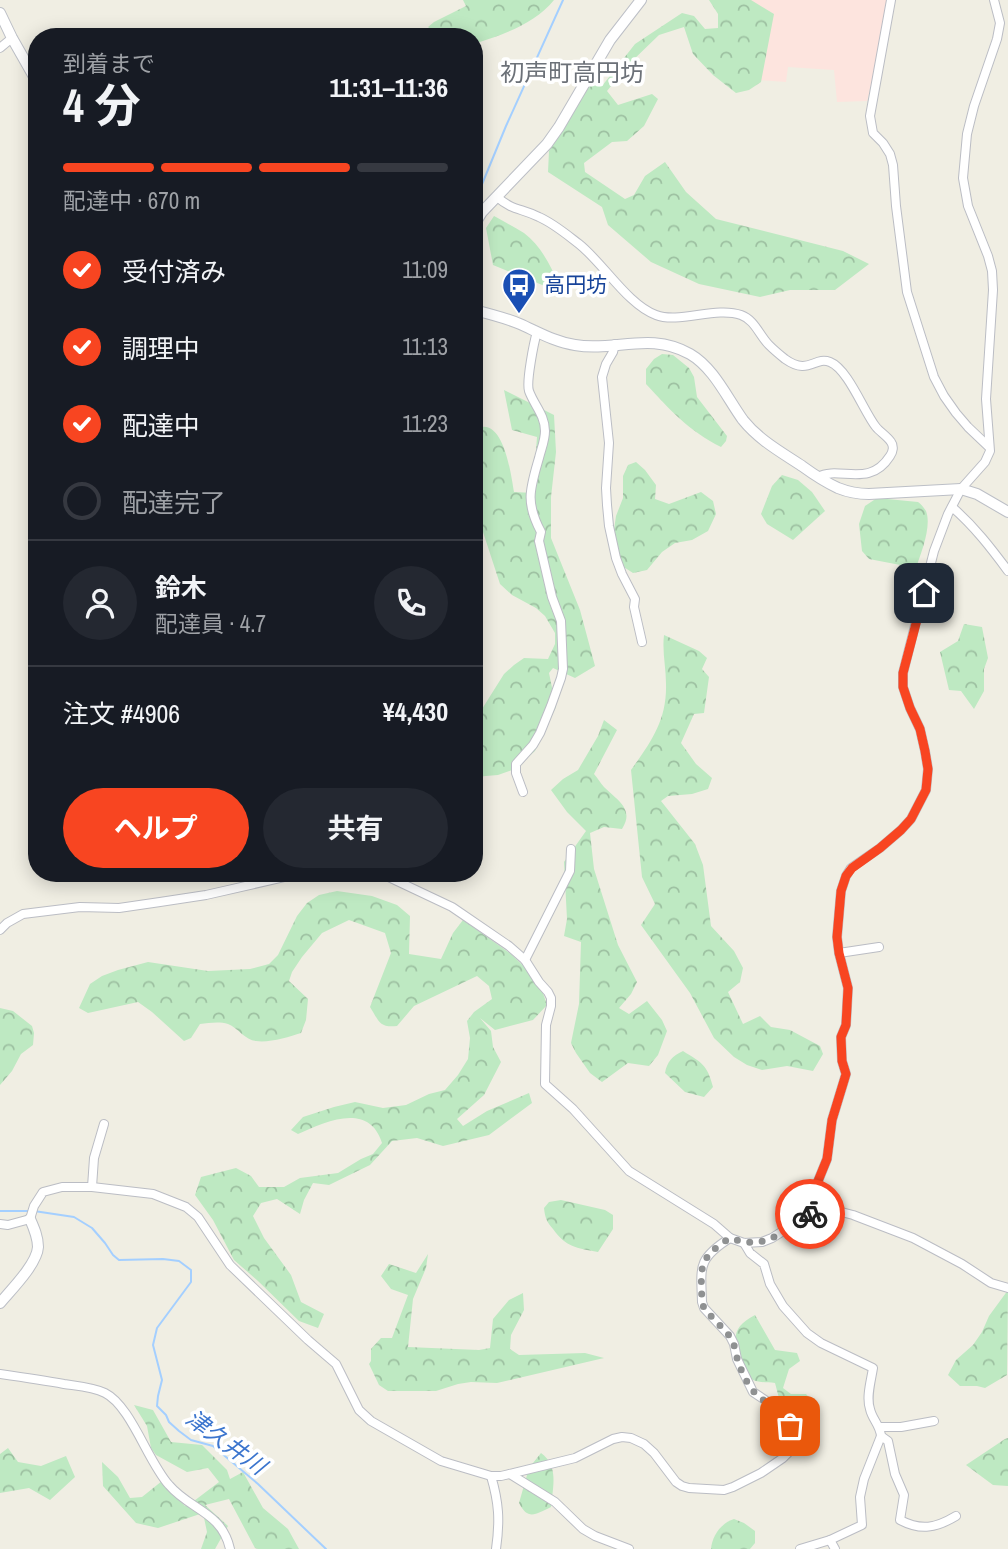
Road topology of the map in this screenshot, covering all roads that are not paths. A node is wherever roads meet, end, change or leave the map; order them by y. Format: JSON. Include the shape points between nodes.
{"nodes":[{"id":1,"x":641,"y":0,"type":"edge"},
{"id":2,"x":891,"y":0,"type":"edge"},
{"id":3,"x":994,"y":0,"type":"edge"},
{"id":4,"x":0,"y":13,"type":"edge"},
{"id":5,"x":12,"y":38,"type":"junction"},
{"id":6,"x":0,"y":48,"type":"edge"},
{"id":7,"x":28,"y":66,"type":"edge"},
{"id":8,"x":497,"y":197,"type":"junction"},
{"id":9,"x":483,"y":211,"type":"edge"},
{"id":10,"x":483,"y":312,"type":"edge"},
{"id":11,"x":537,"y":332,"type":"junction"},
{"id":12,"x":615,"y":344,"type":"junction"},
{"id":13,"x":988,"y":446,"type":"junction"},
{"id":14,"x":818,"y":477,"type":"junction"},
{"id":15,"x":961,"y":489,"type":"junction"},
{"id":16,"x":952,"y":507,"type":"junction"},
{"id":17,"x":1008,"y":512,"type":"edge"},
{"id":18,"x":1008,"y":571,"type":"edge"},
{"id":19,"x":642,"y":642,"type":"dead end"},
{"id":20,"x":523,"y":792,"type":"dead end"},
{"id":21,"x":571,"y":849,"type":"dead end"},
{"id":22,"x":263,"y":882,"type":"edge"},
{"id":23,"x":399,"y":882,"type":"edge"},
{"id":24,"x":0,"y":930,"type":"edge"},
{"id":25,"x":879,"y":947,"type":"dead end"},
{"id":26,"x":839,"y":953,"type":"junction"},
{"id":27,"x":525,"y":960,"type":"junction"},
{"id":28,"x":104,"y":1124,"type":"dead end"},
{"id":29,"x":92,"y":1187,"type":"junction"},
{"id":30,"x":813,"y":1212,"type":"junction"},
{"id":31,"x":30,"y":1219,"type":"junction"},
{"id":32,"x":0,"y":1224,"type":"edge"},
{"id":33,"x":730,"y":1238,"type":"junction"},
{"id":34,"x":744,"y":1243,"type":"junction"},
{"id":35,"x":1008,"y":1287,"type":"edge"},
{"id":36,"x":0,"y":1303,"type":"edge"},
{"id":37,"x":0,"y":1374,"type":"edge"},
{"id":38,"x":934,"y":1421,"type":"dead end"},
{"id":39,"x":881,"y":1432,"type":"junction"},
{"id":40,"x":510,"y":1474,"type":"junction"},
{"id":41,"x":491,"y":1476,"type":"junction"},
{"id":42,"x":956,"y":1516,"type":"dead end"},
{"id":43,"x":830,"y":1540,"type":"junction"},
{"id":44,"x":230,"y":1549,"type":"edge"},
{"id":45,"x":496,"y":1549,"type":"edge"},
{"id":46,"x":629,"y":1549,"type":"edge"},
{"id":47,"x":800,"y":1549,"type":"edge"},
{"id":48,"x":835,"y":1549,"type":"edge"}],
"edges":[{"from":1,"to":8,"type":"main road","via":[[610,40],[547,144]]},
{"from":2,"to":13,"type":"street","via":[[870,116],[873,133],[893,165],[907,292],[934,377],[968,427]]},
{"from":3,"to":13,"type":"street","via":[[1000,23],[967,134],[963,178],[968,206],[992,271]]},
{"from":4,"to":5,"type":"main road"},
{"from":5,"to":6,"type":"street"},
{"from":5,"to":7,"type":"main road"},
{"from":8,"to":9,"type":"main road"},
{"from":8,"to":14,"type":"street","via":[[508,206],[539,216],[581,246],[636,303],[656,315],[742,315],[794,365],[830,362],[838,368],[876,427],[892,443],[892,455],[872,472]]},
{"from":10,"to":11,"type":"main road"},
{"from":11,"to":12,"type":"main road","via":[[572,345]]},
{"from":11,"to":20,"type":"street","via":[[527,384],[541,412],[545,434],[530,499],[561,621],[563,669],[540,733],[516,764]]},
{"from":12,"to":14,"type":"main road","via":[[660,344],[694,357],[758,436]]},
{"from":12,"to":19,"type":"street","via":[[603,377],[609,443],[607,505],[616,558],[635,599]]},
{"from":13,"to":15,"type":"street","via":[[985,462]]},
{"from":14,"to":15,"type":"main road","via":[[856,493]]},
{"from":15,"to":16,"type":"street"},
{"from":15,"to":17,"type":"main road"},
{"from":16,"to":18,"type":"street"},
{"from":16,"to":26,"type":"street","via":[[934,551],[903,673],[903,687],[925,751],[926,790],[901,830],[846,876],[837,924]]},
{"from":21,"to":27,"type":"street","via":[[570,871]]},
{"from":22,"to":24,"type":"street","via":[[119,908],[90,906],[23,914]]},
{"from":23,"to":27,"type":"street","via":[[452,907]]},
{"from":25,"to":26,"type":"street"},
{"from":26,"to":30,"type":"street","via":[[848,988],[841,1037],[846,1074]]},
{"from":27,"to":33,"type":"street","via":[[551,998],[545,1084],[629,1171]]},
{"from":28,"to":29,"type":"street"},
{"from":29,"to":31,"type":"street","via":[[43,1192]]},
{"from":29,"to":41,"type":"street","via":[[153,1194],[186,1207],[198,1217],[230,1265],[336,1364],[359,1410],[371,1421],[441,1461]]},
{"from":30,"to":34,"type":"street","via":[[772,1238]]},
{"from":30,"to":35,"type":"street","via":[[830,1209],[913,1238],[991,1283]]},
{"from":31,"to":32,"type":"street"},
{"from":31,"to":36,"type":"main road","via":[[37,1240],[36,1257]]},
{"from":33,"to":34,"type":"street"},
{"from":33,"to":40,"type":"street","via":[[702,1265],[702,1303],[730,1336],[753,1392],[787,1420],[794,1442],[790,1452],[761,1473],[724,1490],[682,1486],[644,1444],[622,1437],[575,1458]]},
{"from":34,"to":39,"type":"street","via":[[764,1264],[783,1306],[807,1333],[873,1368],[870,1410]]},
{"from":37,"to":44,"type":"street","via":[[107,1394],[130,1419],[167,1484],[216,1521]]},
{"from":38,"to":39,"type":"street"},
{"from":39,"to":42,"type":"street","via":[[904,1495],[900,1520],[928,1528]]},
{"from":39,"to":43,"type":"street","via":[[860,1497],[862,1525]]},
{"from":40,"to":41,"type":"street"},
{"from":40,"to":46,"type":"street","via":[[555,1502],[583,1529]]},
{"from":41,"to":45,"type":"street","via":[[499,1508]]},
{"from":43,"to":47,"type":"street"},
{"from":43,"to":48,"type":"street"}]}
